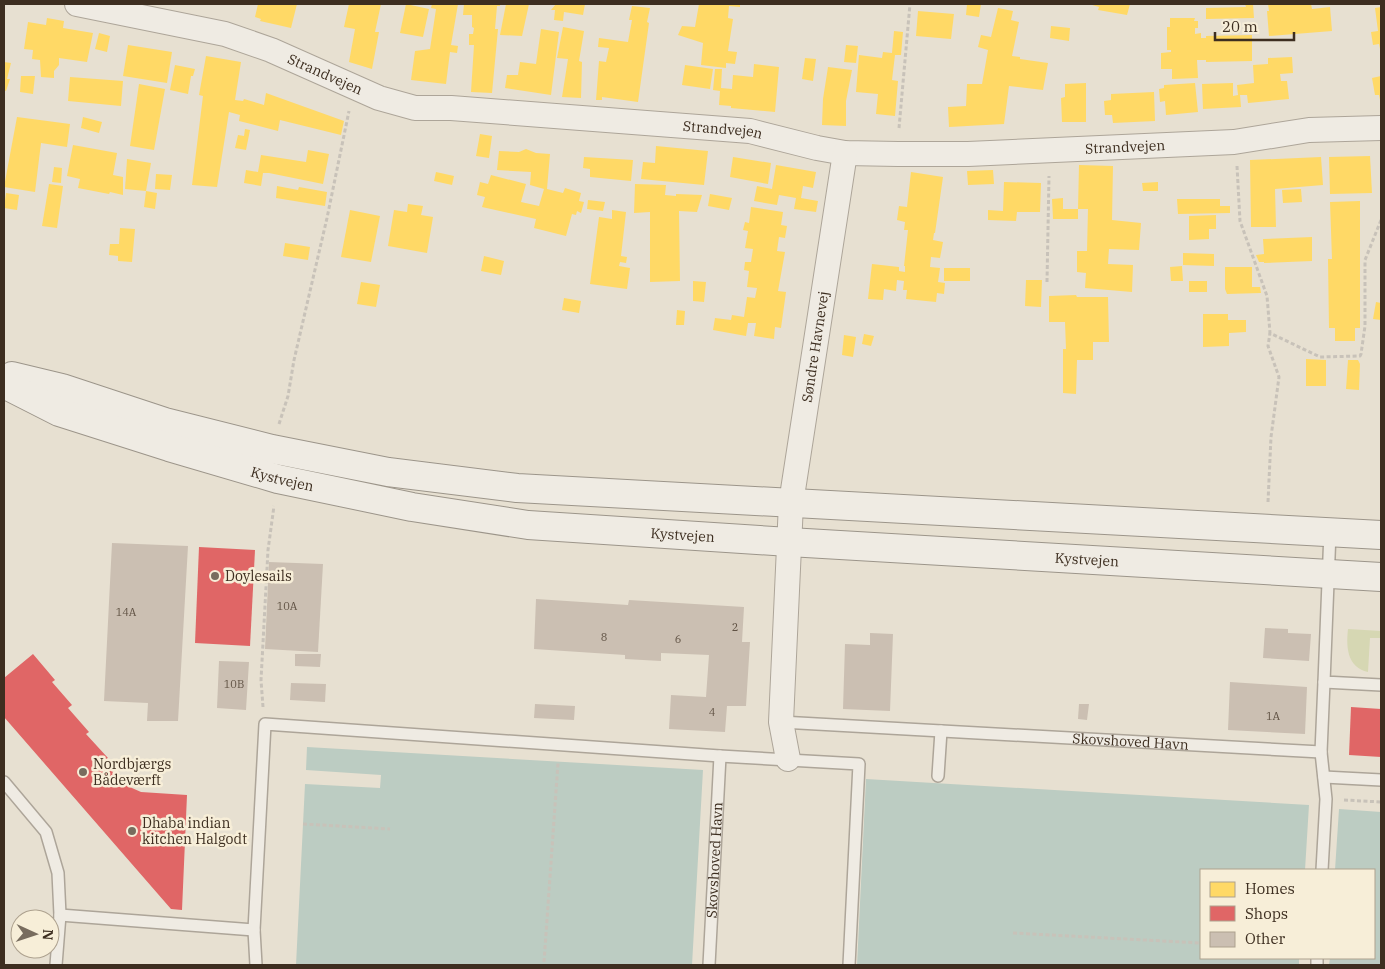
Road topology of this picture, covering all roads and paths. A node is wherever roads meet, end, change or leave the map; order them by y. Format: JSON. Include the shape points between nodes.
{"nodes":[{"id":1,"x":78,"y":4,"type":"edge"},
{"id":2,"x":910,"y":4,"type":"edge"},
{"id":3,"x":354,"y":86,"type":"junction"},
{"id":4,"x":1381,"y":128,"type":"edge"},
{"id":5,"x":1236,"y":142,"type":"junction"},
{"id":6,"x":1050,"y":150,"type":"junction"},
{"id":7,"x":845,"y":152,"type":"junction"},
{"id":8,"x":898,"y":154,"type":"junction"},
{"id":9,"x":1381,"y":220,"type":"edge"},
{"id":10,"x":1047,"y":282,"type":"dead end"},
{"id":11,"x":1270,"y":333,"type":"junction"},
{"id":12,"x":4,"y":374,"type":"edge"},
{"id":13,"x":4,"y":384,"type":"edge"},
{"id":14,"x":272,"y":449,"type":"junction"},
{"id":15,"x":278,"y":478,"type":"junction"},
{"id":16,"x":791,"y":503,"type":"junction"},
{"id":17,"x":1266,"y":528,"type":"junction"},
{"id":18,"x":1330,"y":532,"type":"junction"},
{"id":19,"x":1381,"y":535,"type":"edge"},
{"id":20,"x":789,"y":542,"type":"junction"},
{"id":21,"x":1328,"y":574,"type":"junction"},
{"id":22,"x":1381,"y":577,"type":"edge"},
{"id":23,"x":1324,"y":682,"type":"junction"},
{"id":24,"x":1381,"y":685,"type":"edge"},
{"id":25,"x":781,"y":722,"type":"junction"},
{"id":26,"x":265,"y":724,"type":"junction"},
{"id":27,"x":941,"y":731,"type":"junction"},
{"id":28,"x":559,"y":745,"type":"junction"},
{"id":29,"x":1321,"y":752,"type":"junction"},
{"id":30,"x":720,"y":756,"type":"junction"},
{"id":31,"x":788,"y":759,"type":"junction"},
{"id":32,"x":938,"y":776,"type":"dead end"},
{"id":33,"x":1324,"y":777,"type":"junction"},
{"id":34,"x":1381,"y":780,"type":"edge"},
{"id":35,"x":4,"y":782,"type":"edge"},
{"id":36,"x":1326,"y":799,"type":"junction"},
{"id":37,"x":1381,"y":802,"type":"edge"},
{"id":38,"x":303,"y":824,"type":"dead end"},
{"id":39,"x":390,"y":829,"type":"dead end"},
{"id":40,"x":1322,"y":869,"type":"edge"},
{"id":41,"x":60,"y":909,"type":"edge"},
{"id":42,"x":60,"y":915,"type":"edge"},
{"id":43,"x":254,"y":930,"type":"junction"},
{"id":44,"x":1013,"y":933,"type":"dead end"},
{"id":45,"x":1200,"y":943,"type":"edge"},
{"id":46,"x":544,"y":962,"type":"dead end"},
{"id":47,"x":256,"y":965,"type":"edge"},
{"id":48,"x":709,"y":965,"type":"edge"},
{"id":49,"x":849,"y":965,"type":"edge"}],
"edges":[{"from":1,"to":3,"type":"street","name":"Strandvejen","via":[[225,34]]},
{"from":2,"to":8,"type":"path"},
{"from":3,"to":7,"type":"street","name":"Strandvejen","via":[[379,98],[415,108],[750,131],[813,148]]},
{"from":3,"to":14,"type":"path","via":[[288,396]]},
{"from":4,"to":5,"type":"street","name":"Strandvejen","via":[[1309,130]]},
{"from":5,"to":6,"type":"street","name":"Strandvejen"},
{"from":5,"to":11,"type":"path","via":[[1240,221],[1267,296]]},
{"from":6,"to":8,"type":"street","name":"Strandvejen"},
{"from":6,"to":10,"type":"path"},
{"from":7,"to":8,"type":"street","name":"Strandvejen"},
{"from":7,"to":16,"type":"street","name":"Søndre Havnevej"},
{"from":9,"to":11,"type":"path","via":[[1365,260],[1365,326],[1360,356],[1320,357]]},
{"from":11,"to":17,"type":"path","via":[[1268,346],[1279,377],[1271,436]]},
{"from":12,"to":14,"type":"main road","name":"Kystvejen","via":[[62,388],[165,422]]},
{"from":13,"to":15,"type":"main road","name":"Kystvejen","via":[[59,412]]},
{"from":14,"to":16,"type":"main road","name":"Kystvejen","via":[[388,472],[517,488]]},
{"from":15,"to":20,"type":"main road","name":"Kystvejen","via":[[412,507],[528,524]]},
{"from":15,"to":26,"type":"path","via":[[268,550],[261,680]]},
{"from":16,"to":17,"type":"main road","name":"Kystvejen"},
{"from":16,"to":20,"type":"street","name":"Søndre Havnevej"},
{"from":17,"to":18,"type":"main road","name":"Kystvejen"},
{"from":18,"to":19,"type":"main road","name":"Kystvejen"},
{"from":18,"to":21,"type":"lane"},
{"from":20,"to":21,"type":"main road","name":"Kystvejen"},
{"from":20,"to":25,"type":"street"},
{"from":21,"to":22,"type":"main road","name":"Kystvejen"},
{"from":21,"to":23,"type":"lane"},
{"from":23,"to":24,"type":"lane"},
{"from":23,"to":29,"type":"lane"},
{"from":25,"to":27,"type":"lane","name":"Skovshoved Havn"},
{"from":25,"to":31,"type":"street"},
{"from":26,"to":28,"type":"lane"},
{"from":26,"to":43,"type":"lane"},
{"from":27,"to":29,"type":"lane","name":"Skovshoved Havn"},
{"from":27,"to":32,"type":"lane"},
{"from":28,"to":30,"type":"lane"},
{"from":28,"to":46,"type":"path"},
{"from":29,"to":33,"type":"lane"},
{"from":30,"to":31,"type":"lane"},
{"from":30,"to":48,"type":"lane","name":"Skovshoved Havn"},
{"from":31,"to":49,"type":"lane","via":[[860,764]]},
{"from":33,"to":34,"type":"lane"},
{"from":33,"to":36,"type":"lane"},
{"from":35,"to":41,"type":"lane","via":[[46,832],[58,873]]},
{"from":36,"to":37,"type":"path"},
{"from":36,"to":40,"type":"lane"},
{"from":38,"to":39,"type":"path"},
{"from":42,"to":43,"type":"lane"},
{"from":43,"to":47,"type":"lane"},
{"from":44,"to":45,"type":"path"}]}
